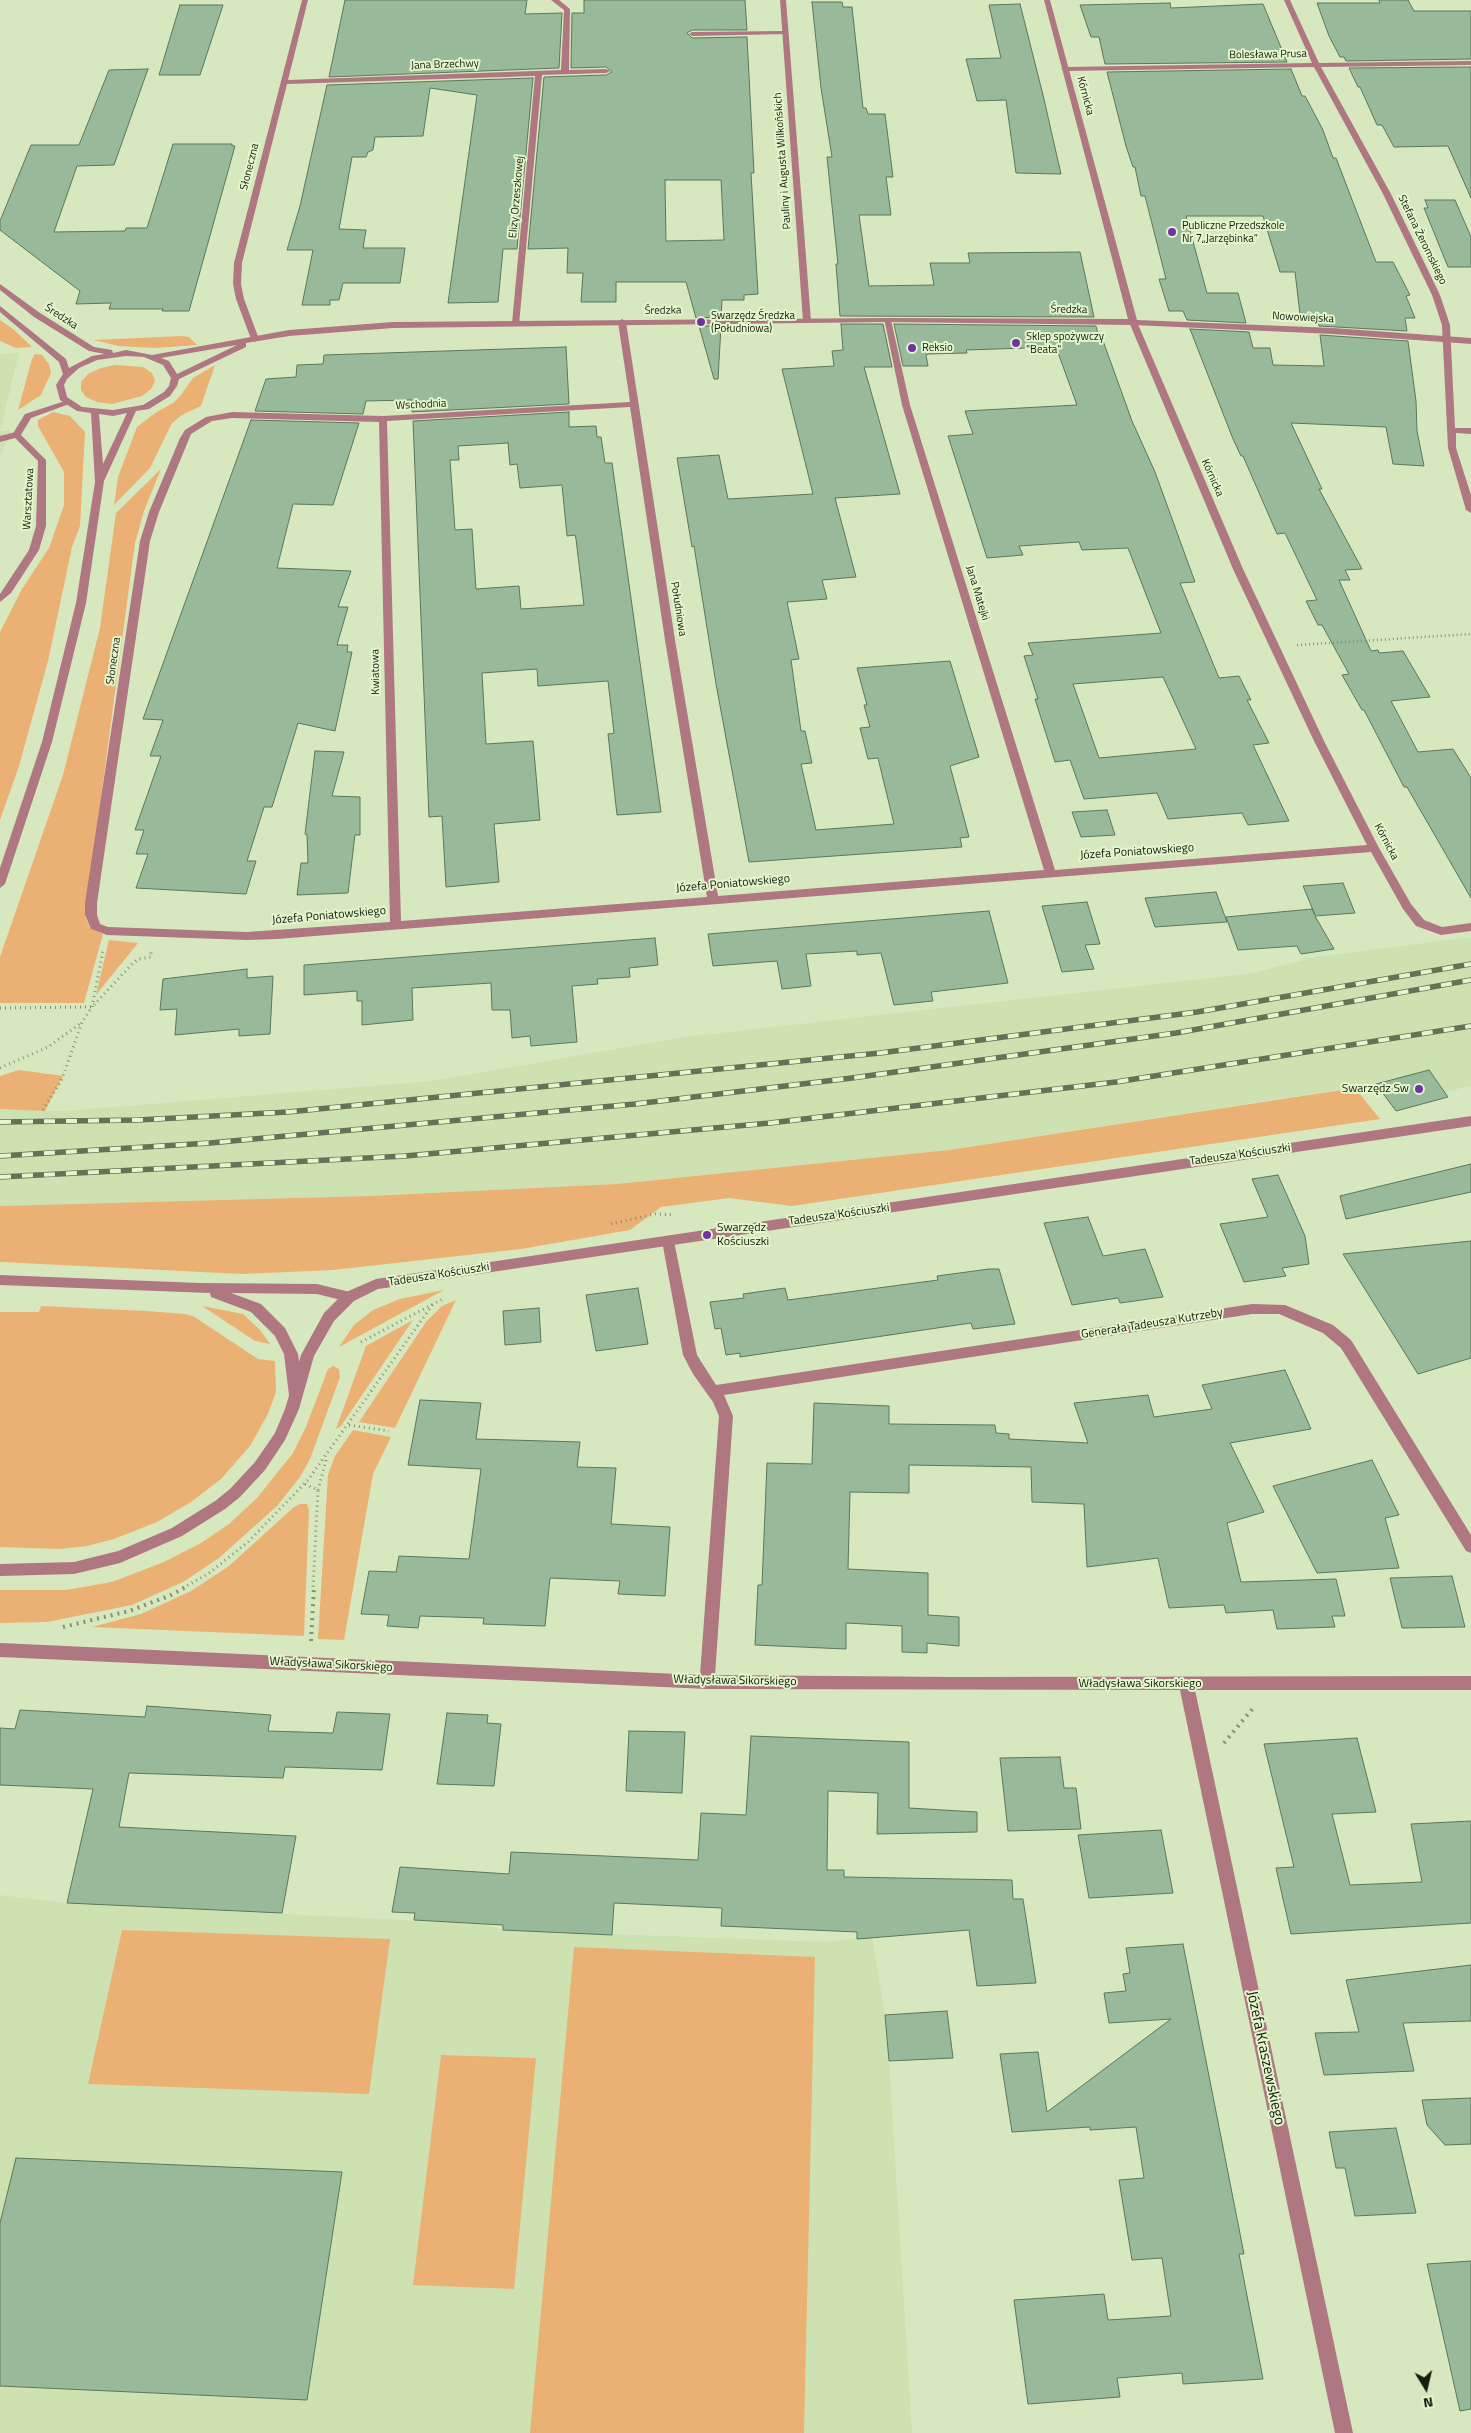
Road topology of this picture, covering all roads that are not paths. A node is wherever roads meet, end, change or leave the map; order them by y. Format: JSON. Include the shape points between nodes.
{"nodes":[{"id":1,"x":305,"y":0,"type":"edge"},
{"id":2,"x":554,"y":0,"type":"edge"},
{"id":3,"x":782,"y":0,"type":"edge"},
{"id":4,"x":1047,"y":0,"type":"edge"},
{"id":5,"x":1287,"y":0,"type":"edge"},
{"id":6,"x":785,"y":33,"type":"junction"},
{"id":7,"x":692,"y":34,"type":"dead end"},
{"id":8,"x":1471,"y":63,"type":"edge"},
{"id":9,"x":1316,"y":65,"type":"junction"},
{"id":10,"x":1065,"y":68,"type":"junction"},
{"id":11,"x":606,"y":71,"type":"dead end"},
{"id":12,"x":565,"y":72,"type":"junction"},
{"id":13,"x":540,"y":73,"type":"junction"},
{"id":14,"x":284,"y":82,"type":"junction"},
{"id":15,"x":0,"y":286,"type":"edge"},
{"id":16,"x":0,"y":308,"type":"edge"},
{"id":17,"x":887,"y":320,"type":"junction"},
{"id":18,"x":806,"y":321,"type":"junction"},
{"id":19,"x":622,"y":322,"type":"junction"},
{"id":20,"x":1133,"y":322,"type":"junction"},
{"id":21,"x":516,"y":323,"type":"junction"},
{"id":22,"x":255,"y":339,"type":"junction"},
{"id":23,"x":1447,"y":339,"type":"junction"},
{"id":24,"x":1471,"y":341,"type":"edge"},
{"id":25,"x":116,"y":354,"type":"junction"},
{"id":26,"x":154,"y":357,"type":"junction"},
{"id":27,"x":67,"y":374,"type":"junction"},
{"id":28,"x":175,"y":378,"type":"junction"},
{"id":29,"x":68,"y":403,"type":"junction"},
{"id":30,"x":634,"y":404,"type":"junction"},
{"id":31,"x":132,"y":411,"type":"junction"},
{"id":32,"x":94,"y":413,"type":"junction"},
{"id":33,"x":209,"y":419,"type":"joint"},
{"id":34,"x":383,"y":419,"type":"junction"},
{"id":35,"x":1451,"y":430,"type":"junction"},
{"id":36,"x":1471,"y":431,"type":"edge"},
{"id":37,"x":16,"y":435,"type":"junction"},
{"id":38,"x":0,"y":439,"type":"edge"},
{"id":39,"x":100,"y":482,"type":"junction"},
{"id":40,"x":1471,"y":510,"type":"edge"},
{"id":41,"x":0,"y":599,"type":"edge"},
{"id":42,"x":1374,"y":848,"type":"junction"},
{"id":43,"x":1050,"y":872,"type":"junction"},
{"id":44,"x":0,"y":884,"type":"edge"},
{"id":45,"x":713,"y":900,"type":"junction"},
{"id":46,"x":396,"y":924,"type":"junction"},
{"id":47,"x":95,"y":926,"type":"joint"},
{"id":48,"x":1471,"y":927,"type":"edge"},
{"id":49,"x":1471,"y":1121,"type":"edge"},
{"id":50,"x":668,"y":1241,"type":"junction"},
{"id":51,"x":0,"y":1280,"type":"edge"},
{"id":52,"x":199,"y":1288,"type":"junction"},
{"id":53,"x":349,"y":1297,"type":"junction"},
{"id":54,"x":714,"y":1391,"type":"junction"},
{"id":55,"x":296,"y":1395,"type":"junction"},
{"id":56,"x":1471,"y":1547,"type":"edge"},
{"id":57,"x":0,"y":1570,"type":"edge"},
{"id":58,"x":0,"y":1650,"type":"edge"},
{"id":59,"x":708,"y":1682,"type":"junction"},
{"id":60,"x":1471,"y":1683,"type":"edge"},
{"id":61,"x":1186,"y":1684,"type":"junction"},
{"id":62,"x":1344,"y":2433,"type":"edge"}],
"edges":[{"from":1,"to":14,"type":"street","name":"Słoneczna"},
{"from":2,"to":12,"type":"street","via":[[567,9]]},
{"from":3,"to":6,"type":"street","name":"Pauliny i Augusta Wilkońskich"},
{"from":4,"to":10,"type":"street","name":"Kórnicka"},
{"from":5,"to":9,"type":"street","name":"Stefana Żeromskiego"},
{"from":6,"to":7,"type":"street"},
{"from":6,"to":18,"type":"street","name":"Pauliny i Augusta Wilkońskich"},
{"from":8,"to":9,"type":"street","name":"Bolesława Prusa"},
{"from":9,"to":10,"type":"street","name":"Bolesława Prusa"},
{"from":9,"to":23,"type":"street","name":"Stefana Żeromskiego","via":[[1419,257],[1444,318]]},
{"from":10,"to":20,"type":"street","name":"Kórnicka"},
{"from":11,"to":12,"type":"street","name":"Jana Brzechwy"},
{"from":12,"to":13,"type":"street","name":"Jana Brzechwy"},
{"from":13,"to":14,"type":"street","name":"Jana Brzechwy"},
{"from":13,"to":21,"type":"street","name":"Elizy Orzeszkowej"},
{"from":14,"to":22,"type":"street","name":"Słoneczna","via":[[238,263],[240,299]]},
{"from":15,"to":25,"type":"street","name":"Średzka","via":[[73,338],[92,349]]},
{"from":16,"to":27,"type":"street","via":[[63,361]]},
{"from":17,"to":18,"type":"street","name":"Średzka"},
{"from":17,"to":20,"type":"street","name":"Średzka"},
{"from":17,"to":43,"type":"street","name":"Jana Matejki","via":[[906,405]]},
{"from":18,"to":19,"type":"street","name":"Średzka"},
{"from":19,"to":21,"type":"street","name":"Średzka"},
{"from":19,"to":30,"type":"street","name":"Południowa"},
{"from":20,"to":23,"type":"street","name":"Nowowiejska"},
{"from":20,"to":42,"type":"street","name":"Kórnicka","via":[[1183,444],[1274,647]]},
{"from":21,"to":22,"type":"street","name":"Średzka","via":[[360,326]]},
{"from":22,"to":26,"type":"street","name":"Średzka"},
{"from":22,"to":28,"type":"street","name":"Średzka"},
{"from":23,"to":24,"type":"street","name":"Nowowiejska"},
{"from":23,"to":35,"type":"street","name":"Stefana Żeromskiego"},
{"from":25,"to":26,"type":"street","via":[[136,353]]},
{"from":25,"to":27,"type":"street","via":[[85,362]]},
{"from":26,"to":28,"type":"street","via":[[166,363]]},
{"from":27,"to":29,"type":"street","via":[[60,385],[60,392]]},
{"from":28,"to":31,"type":"street","via":[[173,386],[158,401]]},
{"from":29,"to":32,"type":"street"},
{"from":29,"to":37,"type":"street","via":[[28,416]]},
{"from":30,"to":34,"type":"street","name":"Wschodnia"},
{"from":30,"to":45,"type":"street","name":"Południowa"},
{"from":31,"to":32,"type":"street"},
{"from":31,"to":39,"type":"street"},
{"from":32,"to":39,"type":"street"},
{"from":33,"to":34,"type":"street","name":"Wschodnia","via":[[232,415]]},
{"from":33,"to":47,"type":"street","name":"Słoneczna","via":[[196,425],[184,438],[145,541],[91,903]]},
{"from":34,"to":46,"type":"street","name":"Kwiatowa"},
{"from":35,"to":36,"type":"street"},
{"from":35,"to":40,"type":"street","name":"Stefana Żeromskiego","via":[[1455,464]]},
{"from":37,"to":38,"type":"street"},
{"from":37,"to":41,"type":"street","name":"Warsztatowa","via":[[42,460],[41,526],[34,550]]},
{"from":39,"to":44,"type":"street","via":[[90,554],[65,675]]},
{"from":42,"to":43,"type":"street","name":"Józefa Poniatowskiego"},
{"from":42,"to":48,"type":"street","name":"Kórnicka","via":[[1414,916],[1426,927],[1450,931]]},
{"from":43,"to":45,"type":"street","name":"Józefa Poniatowskiego"},
{"from":45,"to":46,"type":"street","name":"Józefa Poniatowskiego"},
{"from":46,"to":47,"type":"street","name":"Józefa Poniatowskiego","via":[[247,936],[152,934],[107,931]]},
{"from":49,"to":50,"type":"street","name":"Tadeusza Kościuszki"},
{"from":50,"to":53,"type":"street","name":"Tadeusza Kościuszki","via":[[389,1282]]},
{"from":50,"to":54,"type":"street","via":[[690,1354]]},
{"from":51,"to":52,"type":"street"},
{"from":52,"to":53,"type":"street","via":[[317,1289]]},
{"from":52,"to":55,"type":"street","via":[[249,1304],[276,1326],[291,1354]]},
{"from":53,"to":55,"type":"street","via":[[319,1331]]},
{"from":54,"to":56,"type":"street","name":"Generała Tadeusza Kutrzeby","via":[[1252,1309],[1280,1309],[1328,1329],[1346,1344]]},
{"from":54,"to":59,"type":"street","via":[[725,1411],[726,1428]]},
{"from":55,"to":57,"type":"street","via":[[280,1436],[260,1466],[235,1493],[192,1524],[120,1557],[88,1565]]},
{"from":58,"to":59,"type":"street","name":"Władysława Sikorskiego"},
{"from":59,"to":61,"type":"street","name":"Władysława Sikorskiego"},
{"from":60,"to":61,"type":"street","name":"Władysława Sikorskiego"},
{"from":61,"to":62,"type":"street","name":"Józefa Kraszewskiego"}]}
